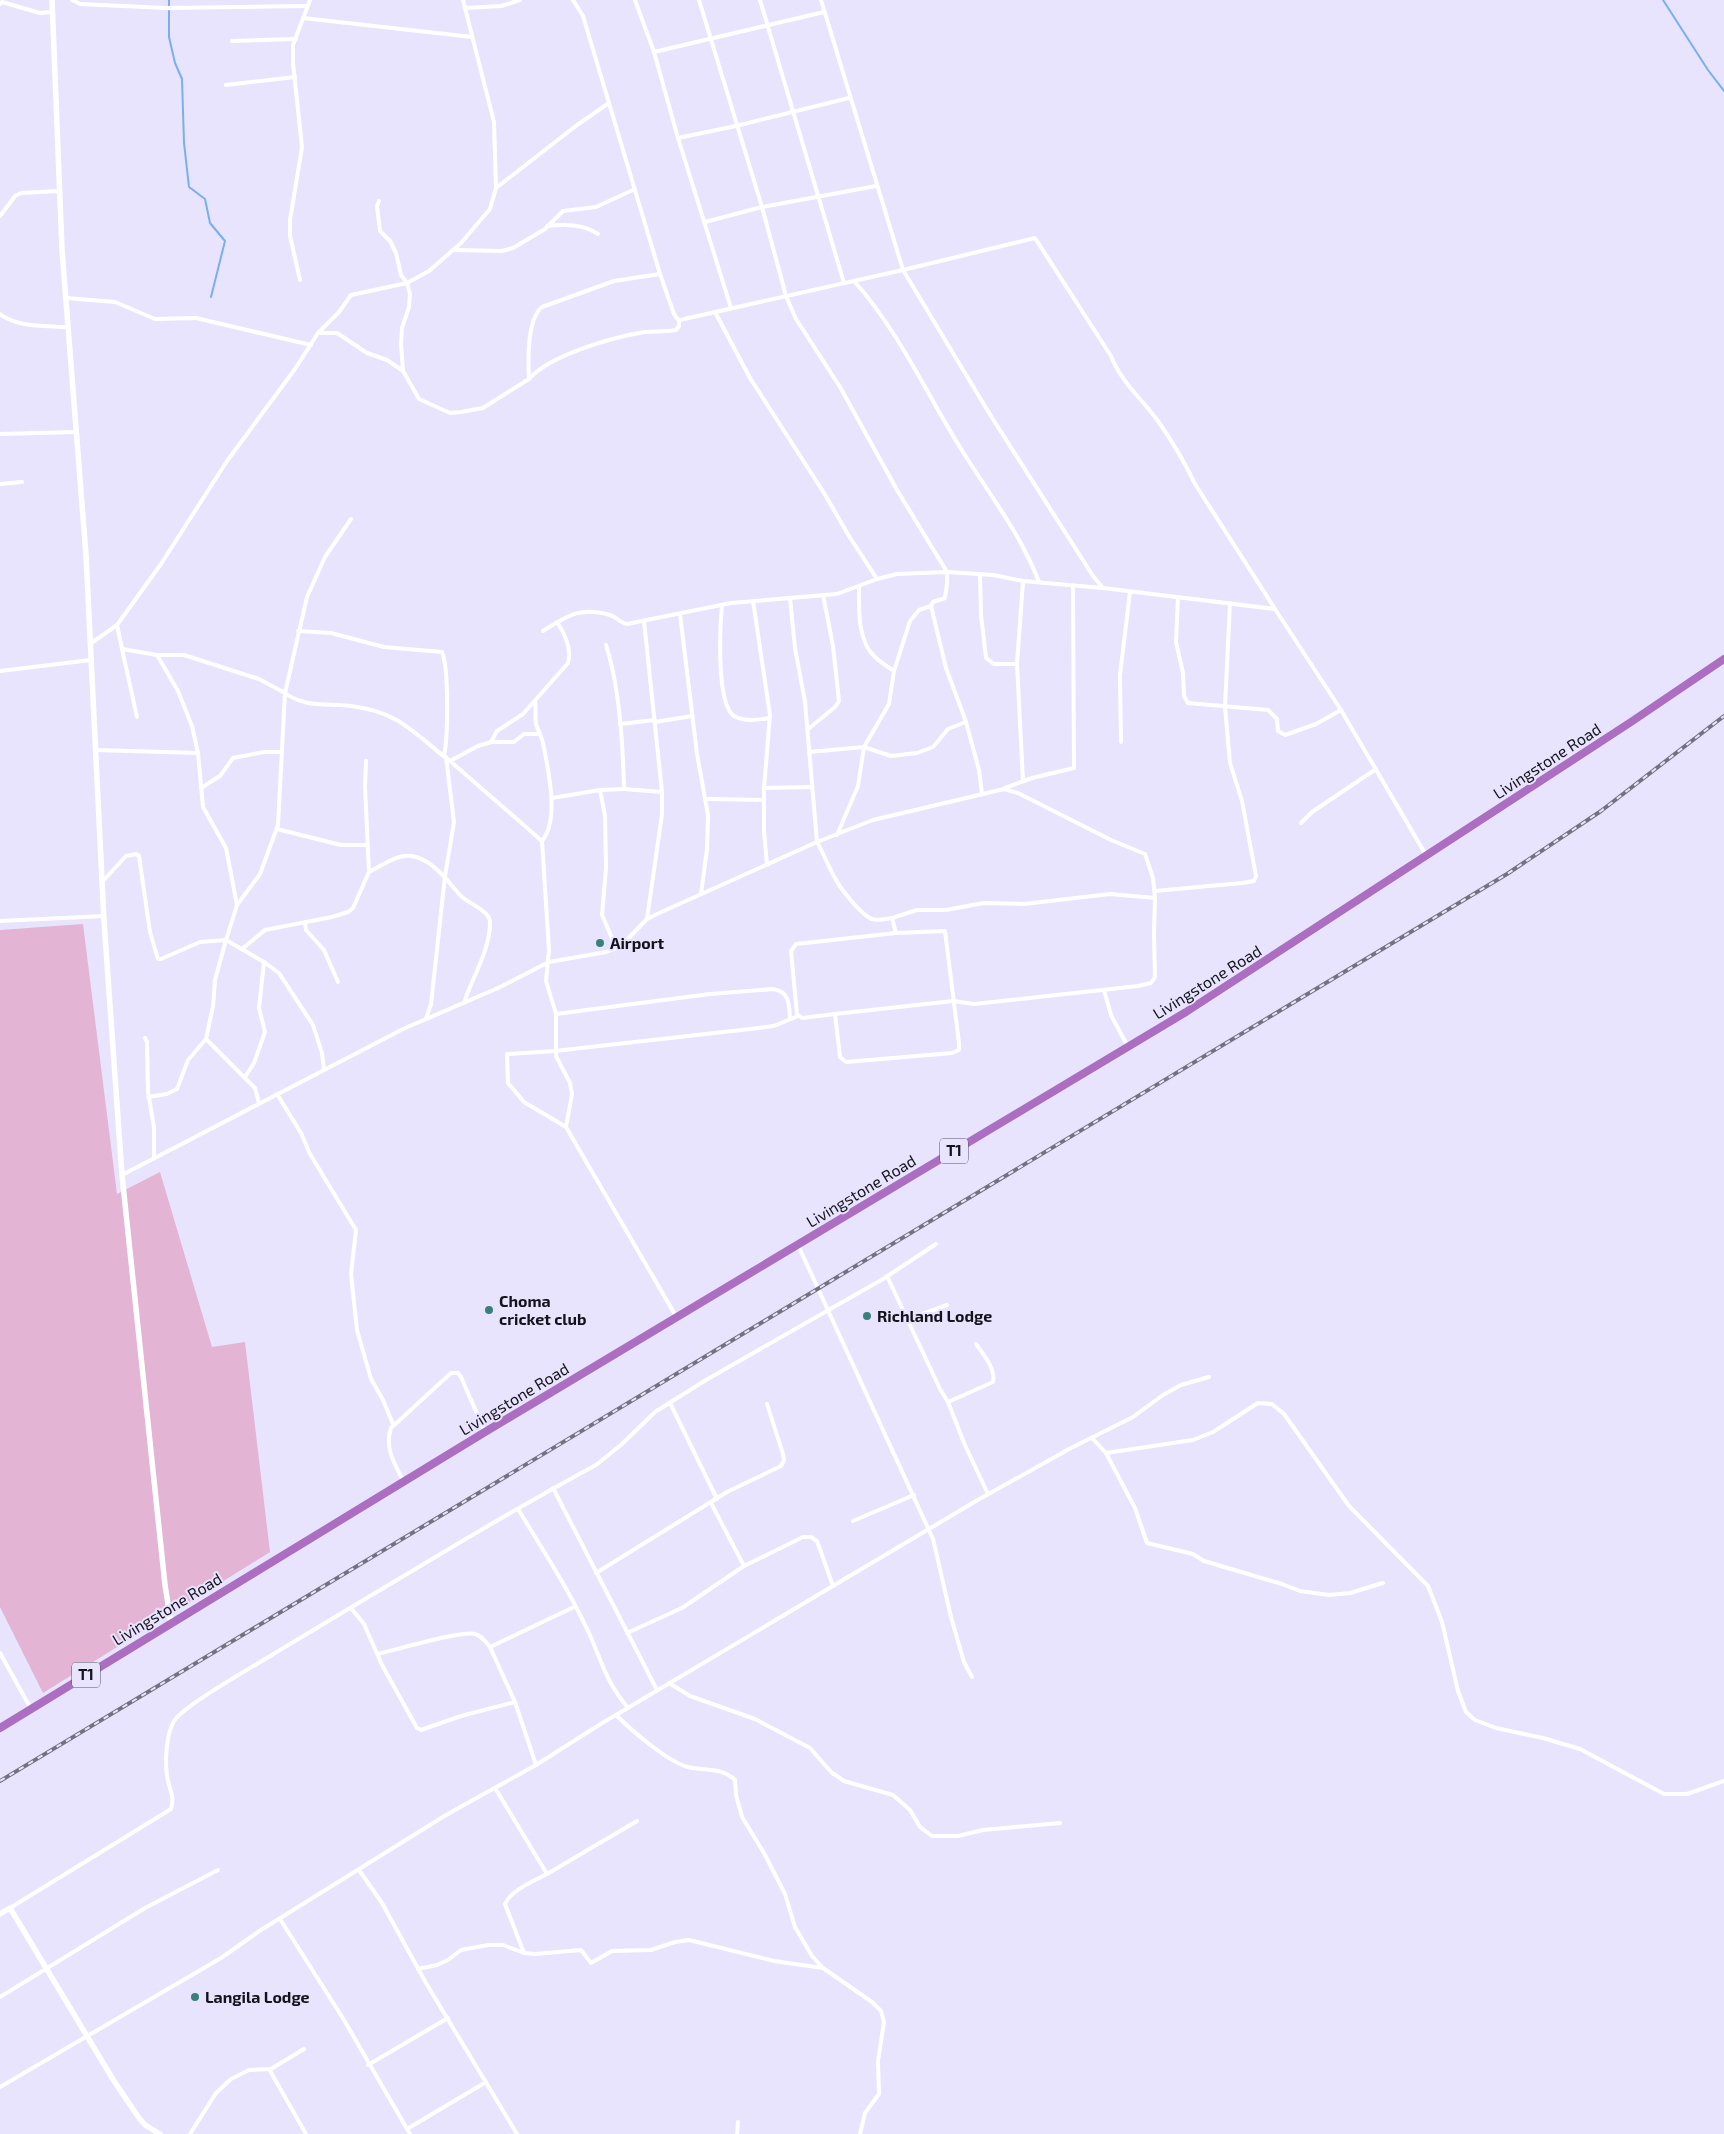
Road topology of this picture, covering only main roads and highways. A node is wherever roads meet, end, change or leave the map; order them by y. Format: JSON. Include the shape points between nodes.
{"nodes":[{"id":1,"x":52,"y":1,"type":"edge"},
{"id":2,"x":1724,"y":659,"type":"edge"},
{"id":3,"x":171,"y":1623,"type":"junction"},
{"id":4,"x":0,"y":1728,"type":"edge"},
{"id":5,"x":0,"y":1914,"type":"edge"},
{"id":6,"x":155,"y":2133,"type":"edge"}],
"edges":[{"from":1,"to":3,"type":"main road","via":[[59,191],[122,1175],[164,1585]]},
{"from":2,"to":3,"type":"highway","name":"Livingstone Road","number":"T1","via":[[1214,995]]},
{"from":3,"to":4,"type":"highway","name":"Livingstone Road","number":"T1"},
{"from":5,"to":6,"type":"main road","via":[[10,1908],[138,2118]]}]}
